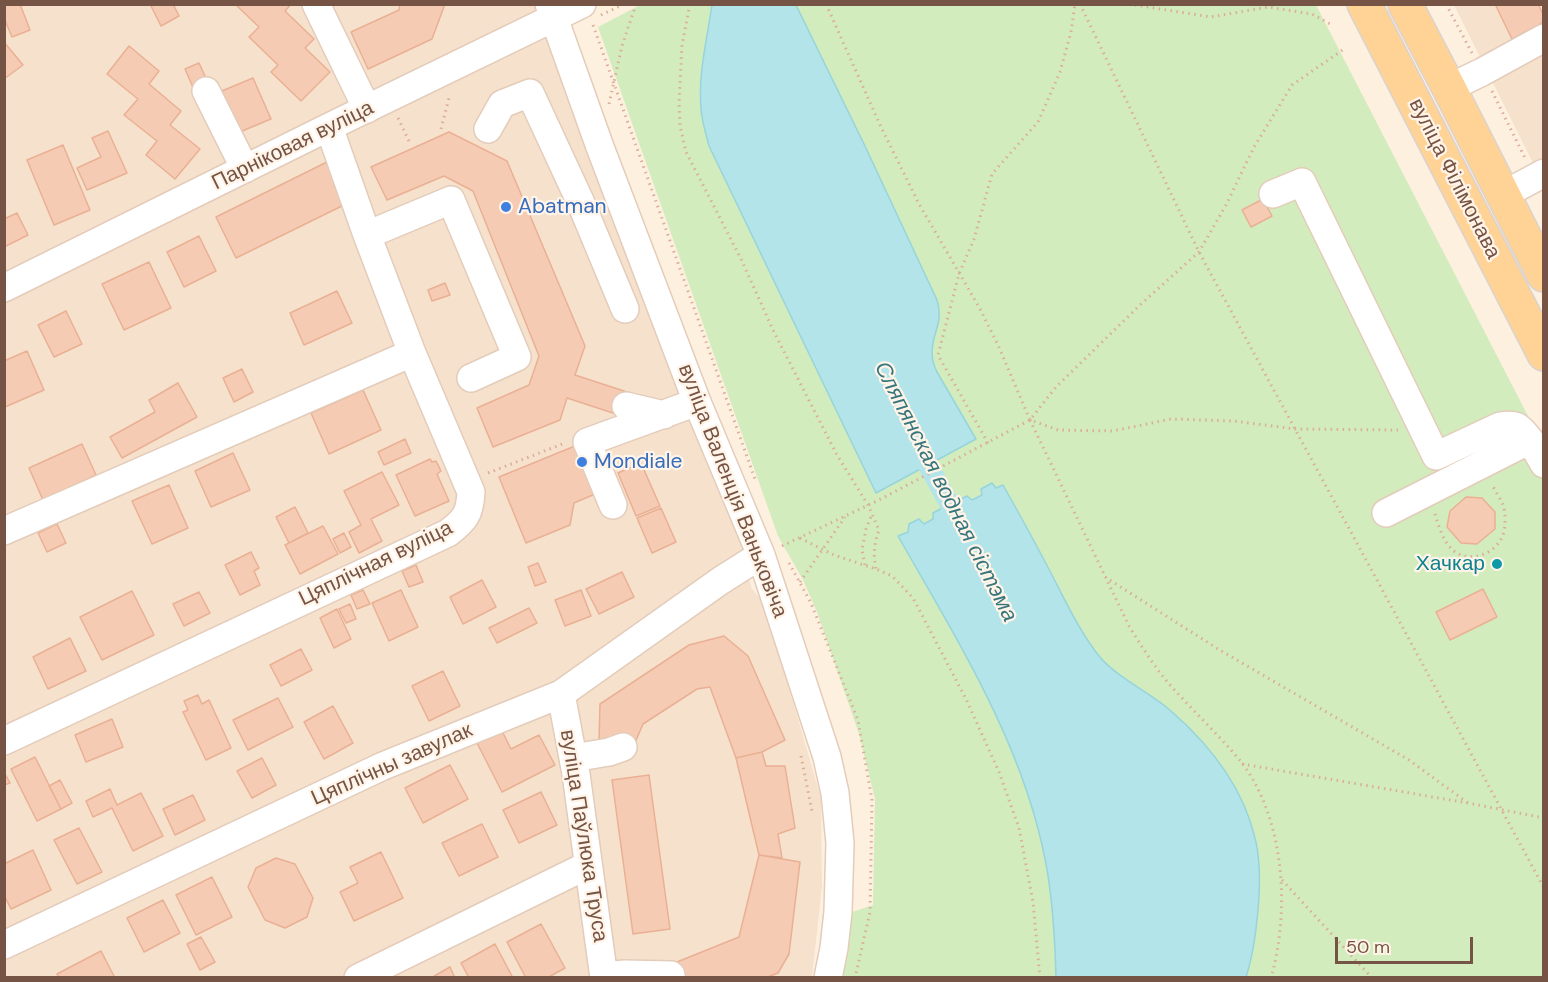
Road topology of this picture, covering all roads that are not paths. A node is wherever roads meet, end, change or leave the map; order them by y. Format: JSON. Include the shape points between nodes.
{"nodes":[{"id":1,"x":1364,"y":4,"type":"edge"},
{"id":2,"x":1405,"y":4,"type":"edge"},
{"id":3,"x":325,"y":8,"type":"edge"},
{"id":4,"x":552,"y":11,"type":"edge"},
{"id":5,"x":586,"y":12,"type":"edge"},
{"id":6,"x":1544,"y":38,"type":"edge"},
{"id":7,"x":1431,"y":54,"type":"junction"},
{"id":8,"x":1398,"y":70,"type":"junction"},
{"id":9,"x":1449,"y":88,"type":"junction"},
{"id":10,"x":206,"y":91,"type":"dead end"},
{"id":11,"x":367,"y":109,"type":"junction"},
{"id":12,"x":329,"y":127,"type":"junction"},
{"id":13,"x":488,"y":129,"type":"dead end"},
{"id":14,"x":245,"y":169,"type":"junction"},
{"id":15,"x":1539,"y":176,"type":"edge"},
{"id":16,"x":615,"y":186,"type":"junction"},
{"id":17,"x":1273,"y":194,"type":"dead end"},
{"id":18,"x":1503,"y":195,"type":"junction"},
{"id":19,"x":579,"y":201,"type":"junction"},
{"id":20,"x":366,"y":235,"type":"junction"},
{"id":21,"x":1544,"y":275,"type":"edge"},
{"id":22,"x":4,"y":288,"type":"edge"},
{"id":23,"x":625,"y":309,"type":"dead end"},
{"id":24,"x":412,"y":353,"type":"junction"},
{"id":25,"x":1544,"y":354,"type":"edge"},
{"id":26,"x":471,"y":378,"type":"dead end"},
{"id":27,"x":698,"y":402,"type":"junction"},
{"id":28,"x":626,"y":406,"type":"dead end"},
{"id":29,"x":664,"y":414,"type":"junction"},
{"id":30,"x":1530,"y":440,"type":"junction"},
{"id":31,"x":1544,"y":464,"type":"edge"},
{"id":32,"x":613,"y":505,"type":"dead end"},
{"id":33,"x":1386,"y":513,"type":"dead end"},
{"id":34,"x":4,"y":531,"type":"edge"},
{"id":35,"x":769,"y":547,"type":"junction"},
{"id":36,"x":561,"y":694,"type":"junction"},
{"id":37,"x":4,"y":741,"type":"edge"},
{"id":38,"x":623,"y":747,"type":"dead end"},
{"id":39,"x":573,"y":758,"type":"junction"},
{"id":40,"x":588,"y":866,"type":"junction"},
{"id":41,"x":4,"y":945,"type":"edge"},
{"id":42,"x":671,"y":975,"type":"dead end"},
{"id":43,"x":604,"y":977,"type":"edge"},
{"id":44,"x":357,"y":978,"type":"edge"},
{"id":45,"x":828,"y":978,"type":"edge"}],
"edges":[{"from":1,"to":8,"type":"main road","name":"вуліца Філімонава"},
{"from":2,"to":7,"type":"main road","name":"вуліца Філімонава"},
{"from":3,"to":11,"type":"street"},
{"from":4,"to":5,"type":"street","name":"Парніковая вуліца"},
{"from":4,"to":11,"type":"street","name":"Парніковая вуліца"},
{"from":4,"to":16,"type":"street","name":"вуліца Валенція Ваньковіча"},
{"from":6,"to":9,"type":"street"},
{"from":7,"to":8,"type":"main road"},
{"from":7,"to":9,"type":"main road","name":"вуліца Філімонава"},
{"from":8,"to":25,"type":"main road","name":"вуліца Філімонава"},
{"from":9,"to":18,"type":"main road","name":"вуліца Філімонава"},
{"from":10,"to":14,"type":"street"},
{"from":11,"to":12,"type":"street","name":"Парніковая вуліца"},
{"from":12,"to":14,"type":"street","name":"Парніковая вуліца"},
{"from":12,"to":20,"type":"street","name":"Цяплічная вуліца"},
{"from":13,"to":19,"type":"street","via":[[502,104],[530,93]]},
{"from":14,"to":22,"type":"street","name":"Парніковая вуліца"},
{"from":15,"to":18,"type":"street"},
{"from":16,"to":19,"type":"street"},
{"from":16,"to":27,"type":"street","name":"вуліца Валенція Ваньковіча"},
{"from":17,"to":30,"type":"street","via":[[1302,182],[1436,456],[1511,424],[1520,427]]},
{"from":18,"to":21,"type":"main road","name":"вуліца Філімонава"},
{"from":19,"to":23,"type":"street"},
{"from":20,"to":24,"type":"street","name":"Цяплічная вуліца"},
{"from":20,"to":26,"type":"street","via":[[451,200],[517,357]]},
{"from":24,"to":34,"type":"street"},
{"from":24,"to":37,"type":"street","name":"Цяплічная вуліца","via":[[471,492],[470,506],[459,525]]},
{"from":27,"to":29,"type":"street"},
{"from":27,"to":35,"type":"street","name":"вуліца Валенція Ваньковіча"},
{"from":28,"to":29,"type":"street"},
{"from":29,"to":32,"type":"street","via":[[587,442]]},
{"from":30,"to":31,"type":"street"},
{"from":30,"to":33,"type":"street"},
{"from":35,"to":36,"type":"street","name":"Цяплічны завулак"},
{"from":35,"to":45,"type":"street","name":"вуліца Валенція Ваньковіча","via":[[835,793],[840,843],[838,912]]},
{"from":36,"to":39,"type":"street","name":"вуліца Паўлюка Труса"},
{"from":36,"to":41,"type":"street","name":"Цяплічны завулак","via":[[383,766]]},
{"from":38,"to":39,"type":"street"},
{"from":39,"to":40,"type":"street","name":"вуліца Паўлюка Труса"},
{"from":40,"to":43,"type":"street","name":"вуліца Паўлюка Труса"},
{"from":40,"to":44,"type":"street"},
{"from":42,"to":43,"type":"street"}]}
